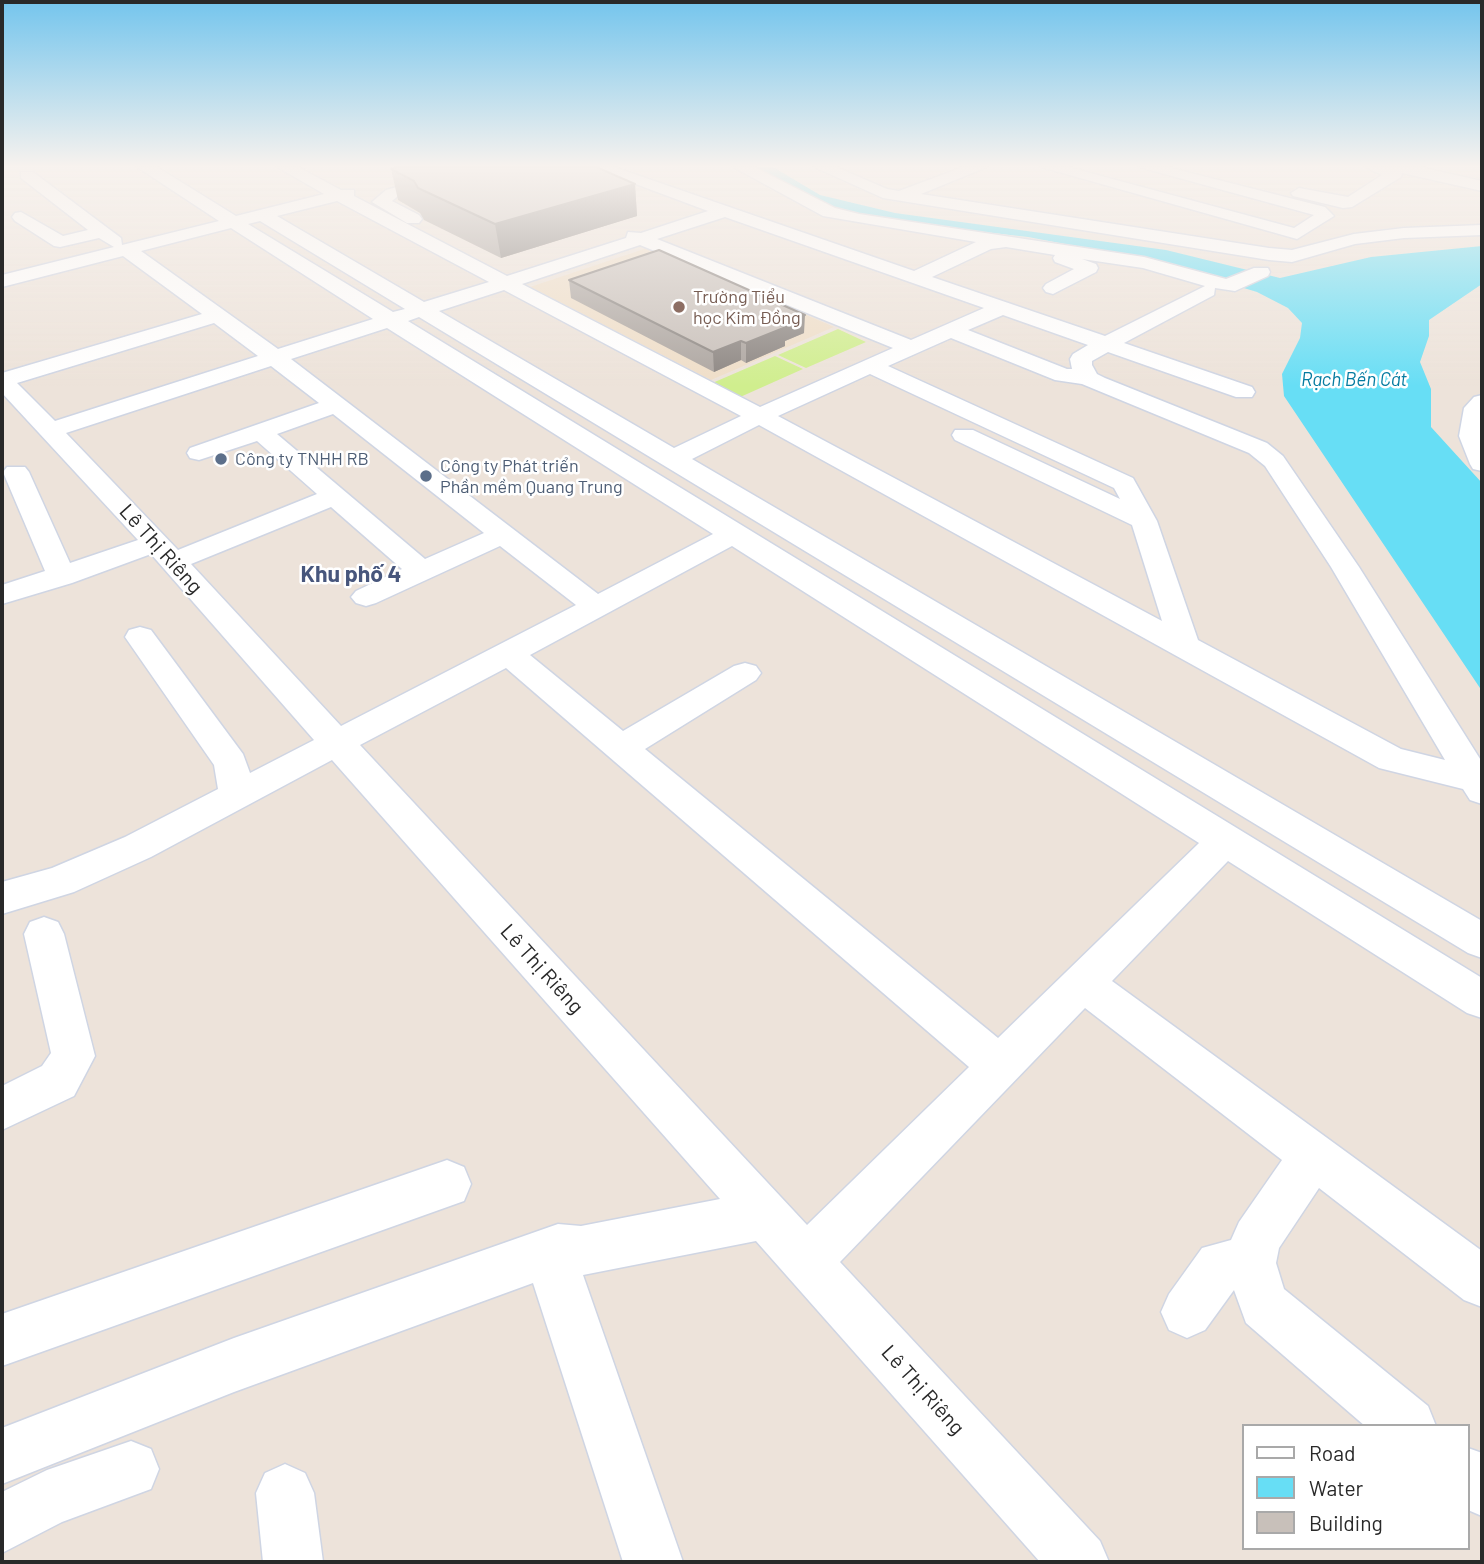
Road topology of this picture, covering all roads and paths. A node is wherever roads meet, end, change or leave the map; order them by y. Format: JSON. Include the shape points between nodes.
{"nodes":[{"id":1,"x":57,"y":240,"type":"edge"},
{"id":2,"x":122,"y":240,"type":"edge"},
{"id":3,"x":259,"y":240,"type":"edge"},
{"id":4,"x":305,"y":240,"type":"edge"},
{"id":5,"x":437,"y":240,"type":"edge"},
{"id":6,"x":454,"y":240,"type":"edge"},
{"id":7,"x":612,"y":240,"type":"edge"},
{"id":8,"x":619,"y":240,"type":"edge"},
{"id":9,"x":644,"y":240,"type":"edge"},
{"id":10,"x":806,"y":240,"type":"edge"},
{"id":11,"x":998,"y":240,"type":"edge"},
{"id":12,"x":1121,"y":240,"type":"edge"},
{"id":13,"x":1189,"y":240,"type":"edge"},
{"id":14,"x":1350,"y":240,"type":"edge"},
{"id":15,"x":115,"y":241,"type":"junction"},
{"id":16,"x":916,"y":277,"type":"junction"},
{"id":17,"x":2,"y":281,"type":"edge"},
{"id":18,"x":505,"y":283,"type":"junction"},
{"id":19,"x":1053,"y":288,"type":"dead end"},
{"id":20,"x":1207,"y":292,"type":"dead end"},
{"id":21,"x":1003,"y":307,"type":"junction"},
{"id":22,"x":423,"y":310,"type":"junction"},
{"id":23,"x":217,"y":316,"type":"junction"},
{"id":24,"x":389,"y":321,"type":"junction"},
{"id":25,"x":951,"y":331,"type":"junction"},
{"id":26,"x":1105,"y":343,"type":"junction"},
{"id":27,"x":911,"y":348,"type":"junction"},
{"id":28,"x":274,"y":358,"type":"junction"},
{"id":29,"x":870,"y":366,"type":"junction"},
{"id":30,"x":844,"y":378,"type":"junction"},
{"id":31,"x":1088,"y":378,"type":"junction"},
{"id":32,"x":2,"y":380,"type":"edge"},
{"id":33,"x":1244,"y":392,"type":"dead end"},
{"id":34,"x":1482,"y":402,"type":"edge"},
{"id":35,"x":336,"y":405,"type":"junction"},
{"id":36,"x":759,"y":416,"type":"junction"},
{"id":37,"x":48,"y":431,"type":"junction"},
{"id":38,"x":261,"y":432,"type":"junction"},
{"id":39,"x":199,"y":453,"type":"dead end"},
{"id":40,"x":674,"y":458,"type":"junction"},
{"id":41,"x":1482,"y":464,"type":"edge"},
{"id":42,"x":16,"y":472,"type":"dead end"},
{"id":43,"x":335,"y":496,"type":"junction"},
{"id":44,"x":1144,"y":521,"type":"junction"},
{"id":45,"x":503,"y":534,"type":"junction"},
{"id":46,"x":733,"y":535,"type":"junction"},
{"id":47,"x":164,"y":552,"type":"junction"},
{"id":48,"x":421,"y":571,"type":"junction"},
{"id":49,"x":62,"y":577,"type":"junction"},
{"id":50,"x":2,"y":595,"type":"edge"},
{"id":51,"x":366,"y":597,"type":"dead end"},
{"id":52,"x":597,"y":607,"type":"junction"},
{"id":53,"x":140,"y":637,"type":"dead end"},
{"id":54,"x":1184,"y":644,"type":"junction"},
{"id":55,"x":508,"y":653,"type":"junction"},
{"id":56,"x":745,"y":673,"type":"dead end"},
{"id":57,"x":337,"y":742,"type":"junction"},
{"id":58,"x":622,"y":748,"type":"junction"},
{"id":59,"x":1478,"y":785,"type":"edge"},
{"id":60,"x":236,"y":794,"type":"junction"},
{"id":61,"x":1225,"y":840,"type":"junction"},
{"id":62,"x":2,"y":898,"type":"edge"},
{"id":63,"x":44,"y":934,"type":"dead end"},
{"id":64,"x":1482,"y":941,"type":"edge"},
{"id":65,"x":1082,"y":982,"type":"junction"},
{"id":66,"x":1482,"y":1000,"type":"edge"},
{"id":67,"x":999,"y":1066,"type":"junction"},
{"id":68,"x":2,"y":1109,"type":"edge"},
{"id":69,"x":1313,"y":1155,"type":"junction"},
{"id":70,"x":447,"y":1184,"type":"dead end"},
{"id":71,"x":765,"y":1215,"type":"junction"},
{"id":72,"x":558,"y":1249,"type":"junction"},
{"id":73,"x":806,"y":1261,"type":"junction"},
{"id":74,"x":1251,"y":1263,"type":"junction"},
{"id":75,"x":1482,"y":1282,"type":"edge"},
{"id":76,"x":1187,"y":1312,"type":"dead end"},
{"id":77,"x":2,"y":1340,"type":"edge"},
{"id":78,"x":1406,"y":1424,"type":"edge"},
{"id":79,"x":2,"y":1456,"type":"edge"},
{"id":80,"x":131,"y":1469,"type":"dead end"},
{"id":81,"x":285,"y":1493,"type":"dead end"},
{"id":82,"x":2,"y":1524,"type":"edge"},
{"id":83,"x":293,"y":1562,"type":"edge"},
{"id":84,"x":653,"y":1562,"type":"edge"},
{"id":85,"x":1079,"y":1562,"type":"edge"}],
"edges":[{"from":1,"to":15,"type":"street"},
{"from":2,"to":15,"type":"street"},
{"from":3,"to":24,"type":"street"},
{"from":4,"to":22,"type":"street"},
{"from":5,"to":18,"type":"street"},
{"from":6,"to":7,"type":"street","via":[[495,261],[517,264]]},
{"from":8,"to":18,"type":"street"},
{"from":9,"to":27,"type":"street"},
{"from":10,"to":16,"type":"street"},
{"from":11,"to":12,"type":"street","via":[[1104,256],[1235,285],[1261,272]]},
{"from":13,"to":14,"type":"street","via":[[1292,256]]},
{"from":15,"to":17,"type":"street"},
{"from":15,"to":23,"type":"street"},
{"from":16,"to":19,"type":"street","via":[[992,244],[1016,245],[1088,268]]},
{"from":16,"to":21,"type":"street"},
{"from":18,"to":22,"type":"street"},
{"from":18,"to":36,"type":"street"},
{"from":20,"to":26,"type":"street"},
{"from":21,"to":25,"type":"street"},
{"from":21,"to":26,"type":"street"},
{"from":22,"to":24,"type":"street"},
{"from":22,"to":40,"type":"street"},
{"from":23,"to":28,"type":"street"},
{"from":23,"to":32,"type":"street"},
{"from":24,"to":28,"type":"street"},
{"from":24,"to":46,"type":"street"},
{"from":25,"to":27,"type":"street"},
{"from":25,"to":31,"type":"street","via":[[1063,375]]},
{"from":26,"to":31,"type":"street","via":[[1081,359]]},
{"from":26,"to":33,"type":"street"},
{"from":27,"to":29,"type":"street"},
{"from":28,"to":35,"type":"street"},
{"from":28,"to":37,"type":"street"},
{"from":29,"to":30,"type":"street"},
{"from":29,"to":44,"type":"street","via":[[1124,483]]},
{"from":30,"to":36,"type":"street"},
{"from":30,"to":44,"type":"street"},
{"from":31,"to":59,"type":"street","via":[[1258,448],[1274,461],[1345,567]]},
{"from":32,"to":37,"type":"street","name":"Lê Thị Riêng"},
{"from":34,"to":41,"type":"street","via":[[1476,408],[1471,436]]},
{"from":35,"to":38,"type":"street"},
{"from":35,"to":45,"type":"street"},
{"from":36,"to":40,"type":"street"},
{"from":36,"to":54,"type":"street"},
{"from":37,"to":47,"type":"street","name":"Lê Thị Riêng"},
{"from":38,"to":39,"type":"street"},
{"from":38,"to":43,"type":"street"},
{"from":40,"to":64,"type":"street"},
{"from":42,"to":49,"type":"street"},
{"from":43,"to":47,"type":"street"},
{"from":43,"to":48,"type":"street"},
{"from":44,"to":54,"type":"street"},
{"from":45,"to":48,"type":"street"},
{"from":45,"to":52,"type":"street"},
{"from":46,"to":52,"type":"street"},
{"from":46,"to":61,"type":"street"},
{"from":47,"to":49,"type":"street"},
{"from":47,"to":57,"type":"street","name":"Lê Thị Riêng"},
{"from":48,"to":51,"type":"street"},
{"from":49,"to":50,"type":"street"},
{"from":52,"to":55,"type":"street"},
{"from":53,"to":60,"type":"street","via":[[231,763]]},
{"from":54,"to":59,"type":"street","via":[[1391,759]]},
{"from":55,"to":57,"type":"street"},
{"from":55,"to":58,"type":"street"},
{"from":56,"to":58,"type":"street"},
{"from":57,"to":60,"type":"street"},
{"from":57,"to":71,"type":"street","name":"Lê Thị Riêng"},
{"from":58,"to":67,"type":"street"},
{"from":60,"to":62,"type":"street","via":[[138,847],[72,876]]},
{"from":61,"to":65,"type":"street"},
{"from":61,"to":66,"type":"street"},
{"from":63,"to":68,"type":"street","via":[[73,1056],[58,1081]]},
{"from":65,"to":67,"type":"street"},
{"from":65,"to":69,"type":"street"},
{"from":67,"to":73,"type":"street"},
{"from":69,"to":74,"type":"street","via":[[1256,1239]]},
{"from":69,"to":75,"type":"street"},
{"from":70,"to":77,"type":"street"},
{"from":71,"to":72,"type":"street","via":[[581,1251]]},
{"from":71,"to":73,"type":"street","name":"Lê Thị Riêng"},
{"from":72,"to":79,"type":"street","via":[[234,1365]]},
{"from":72,"to":84,"type":"street","via":[[558,1283]]},
{"from":73,"to":85,"type":"street","name":"Lê Thị Riêng"},
{"from":74,"to":76,"type":"street","via":[[1220,1266]]},
{"from":74,"to":78,"type":"street","via":[[1264,1306]]},
{"from":80,"to":82,"type":"street","via":[[47,1499]]},
{"from":81,"to":83,"type":"street"}]}
